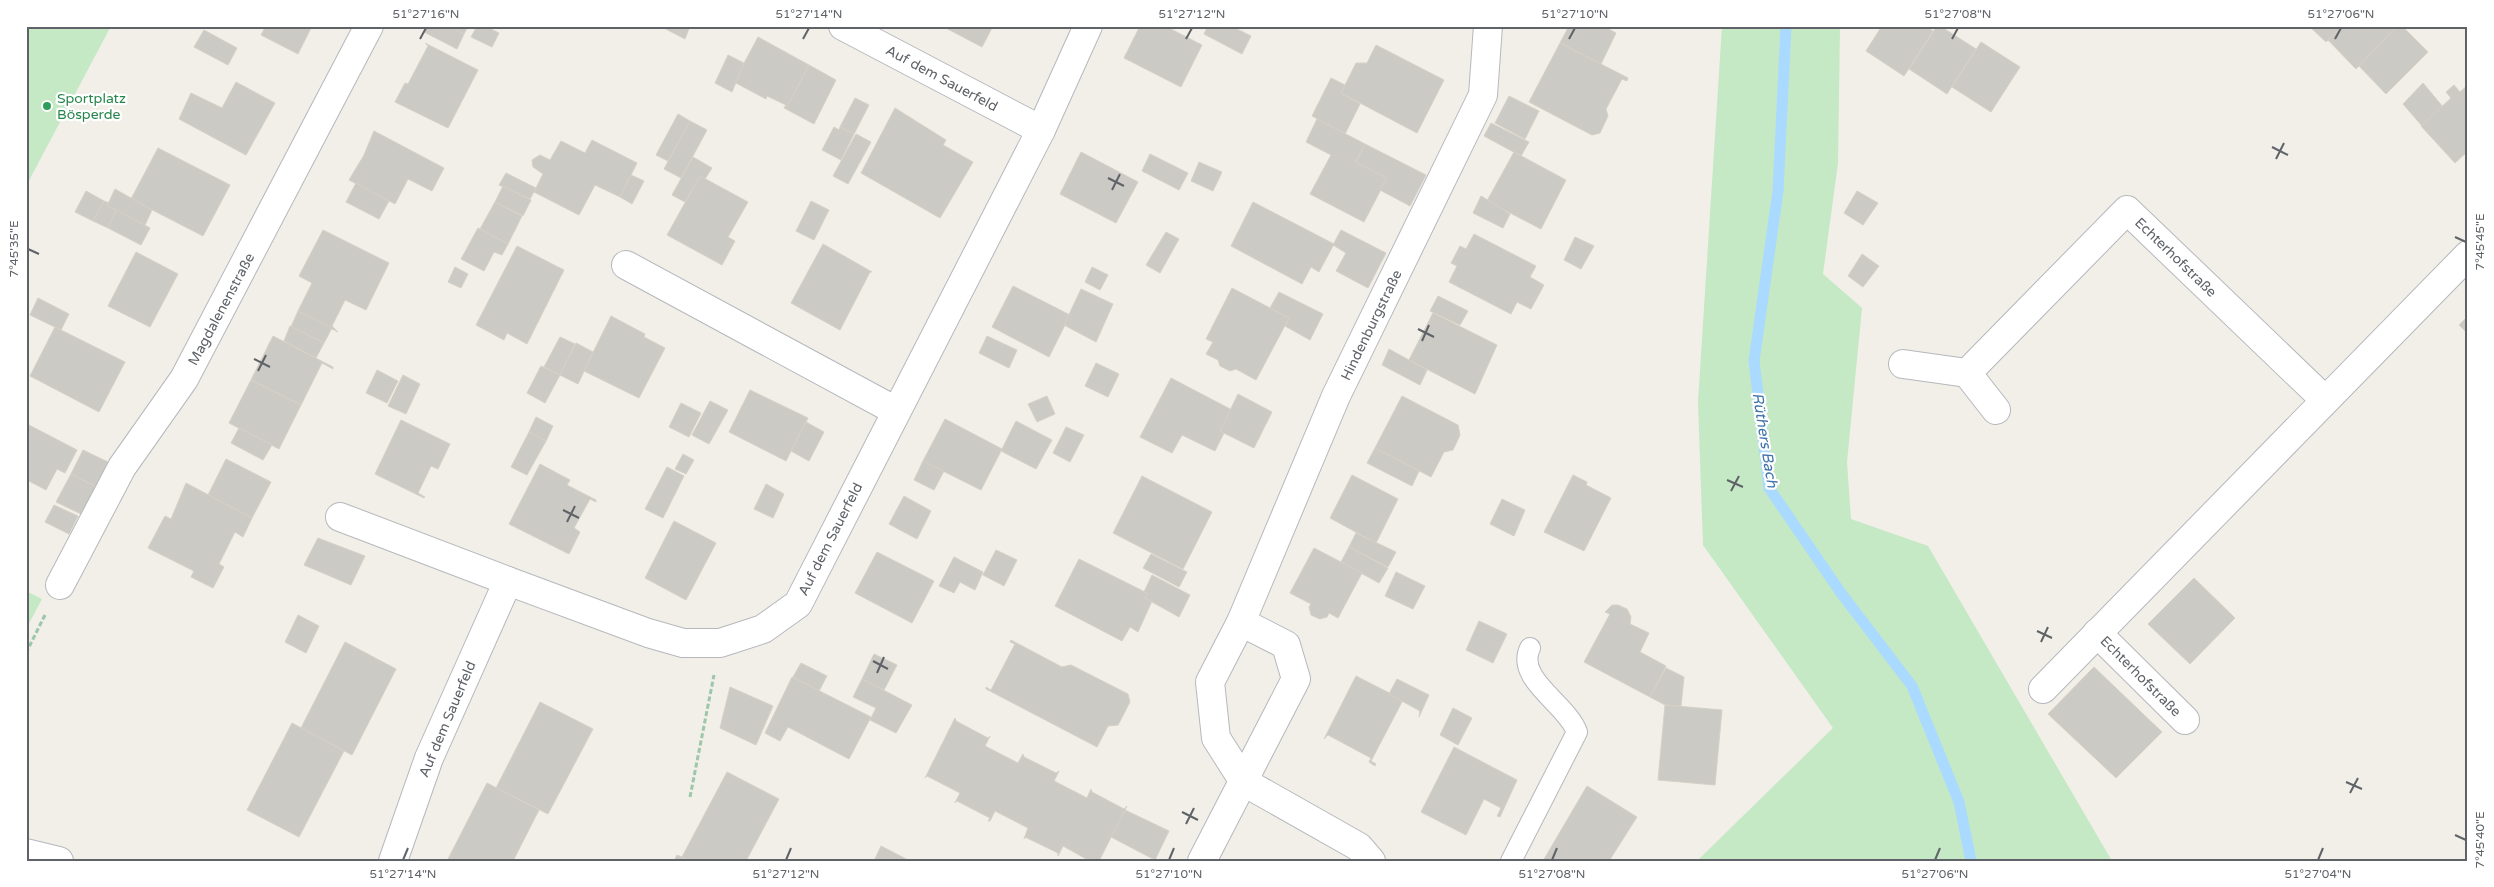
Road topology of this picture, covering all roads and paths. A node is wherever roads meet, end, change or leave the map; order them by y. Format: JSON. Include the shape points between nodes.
{"nodes":[{"id":1,"x":370,"y":26,"type":"edge"},
{"id":2,"x":843,"y":26,"type":"edge"},
{"id":3,"x":1088,"y":26,"type":"edge"},
{"id":4,"x":1488,"y":26,"type":"edge"},
{"id":5,"x":1041,"y":130,"type":"junction"},
{"id":6,"x":2468,"y":254,"type":"edge"},
{"id":7,"x":626,"y":266,"type":"dead end"},
{"id":8,"x":1903,"y":364,"type":"dead end"},
{"id":9,"x":1968,"y":374,"type":"junction"},
{"id":10,"x":2326,"y":400,"type":"junction"},
{"id":11,"x":1996,"y":410,"type":"dead end"},
{"id":12,"x":896,"y":412,"type":"junction"},
{"id":13,"x":340,"y":517,"type":"dead end"},
{"id":14,"x":508,"y":581,"type":"junction"},
{"id":15,"x":60,"y":585,"type":"joint"},
{"id":16,"x":1240,"y":622,"type":"junction"},
{"id":17,"x":2097,"y":633,"type":"junction"},
{"id":18,"x":720,"y":642,"type":"junction"},
{"id":19,"x":1530,"y":648,"type":"dead end"},
{"id":20,"x":26,"y":653,"type":"edge"},
{"id":21,"x":2043,"y":689,"type":"dead end"},
{"id":22,"x":2185,"y":720,"type":"dead end"},
{"id":23,"x":1244,"y":782,"type":"junction"},
{"id":24,"x":690,"y":797,"type":"dead end"},
{"id":25,"x":26,"y":853,"type":"edge"},
{"id":26,"x":60,"y":861,"type":"edge"},
{"id":27,"x":392,"y":861,"type":"edge"},
{"id":28,"x":1202,"y":861,"type":"edge"},
{"id":29,"x":1370,"y":861,"type":"edge"},
{"id":30,"x":1511,"y":861,"type":"edge"}],
"edges":[{"from":1,"to":15,"type":"street","name":"Magdalenenstraße","via":[[184,379],[122,467]]},
{"from":2,"to":5,"type":"street","name":"Auf dem Sauerfeld"},
{"from":3,"to":5,"type":"street","name":"Auf dem Sauerfeld"},
{"from":4,"to":16,"type":"street","name":"Hindenburgstraße","via":[[1484,95],[1336,396]]},
{"from":5,"to":12,"type":"street","name":"Auf dem Sauerfeld"},
{"from":6,"to":10,"type":"street","name":"Echterhofstraße"},
{"from":7,"to":12,"type":"street"},
{"from":8,"to":9,"type":"street"},
{"from":9,"to":10,"type":"street","name":"Echterhofstraße","via":[[2127,210]]},
{"from":9,"to":11,"type":"street"},
{"from":10,"to":17,"type":"street","name":"Echterhofstraße"},
{"from":12,"to":18,"type":"street","name":"Auf dem Sauerfeld","via":[[798,604],[763,629]]},
{"from":13,"to":14,"type":"street","name":"Auf dem Sauerfeld"},
{"from":14,"to":18,"type":"street","name":"Auf dem Sauerfeld","via":[[648,633],[683,643]]},
{"from":14,"to":27,"type":"street","name":"Auf dem Sauerfeld","via":[[429,758]]},
{"from":15,"to":20,"type":"path"},
{"from":16,"to":23,"type":"street","name":"Hindenburgstraße","via":[[1210,682],[1216,738]]},
{"from":16,"to":23,"type":"street","via":[[1286,646],[1296,679]]},
{"from":17,"to":21,"type":"street","name":"Echterhofstraße"},
{"from":17,"to":22,"type":"street","name":"Echterhofstraße"},
{"from":18,"to":24,"type":"path"},
{"from":19,"to":30,"type":"lane","via":[[1527,667],[1572,720],[1577,732]]},
{"from":23,"to":28,"type":"street"},
{"from":23,"to":29,"type":"street","name":"Hindenburgstraße","via":[[1359,847]]},
{"from":25,"to":26,"type":"street"}]}
